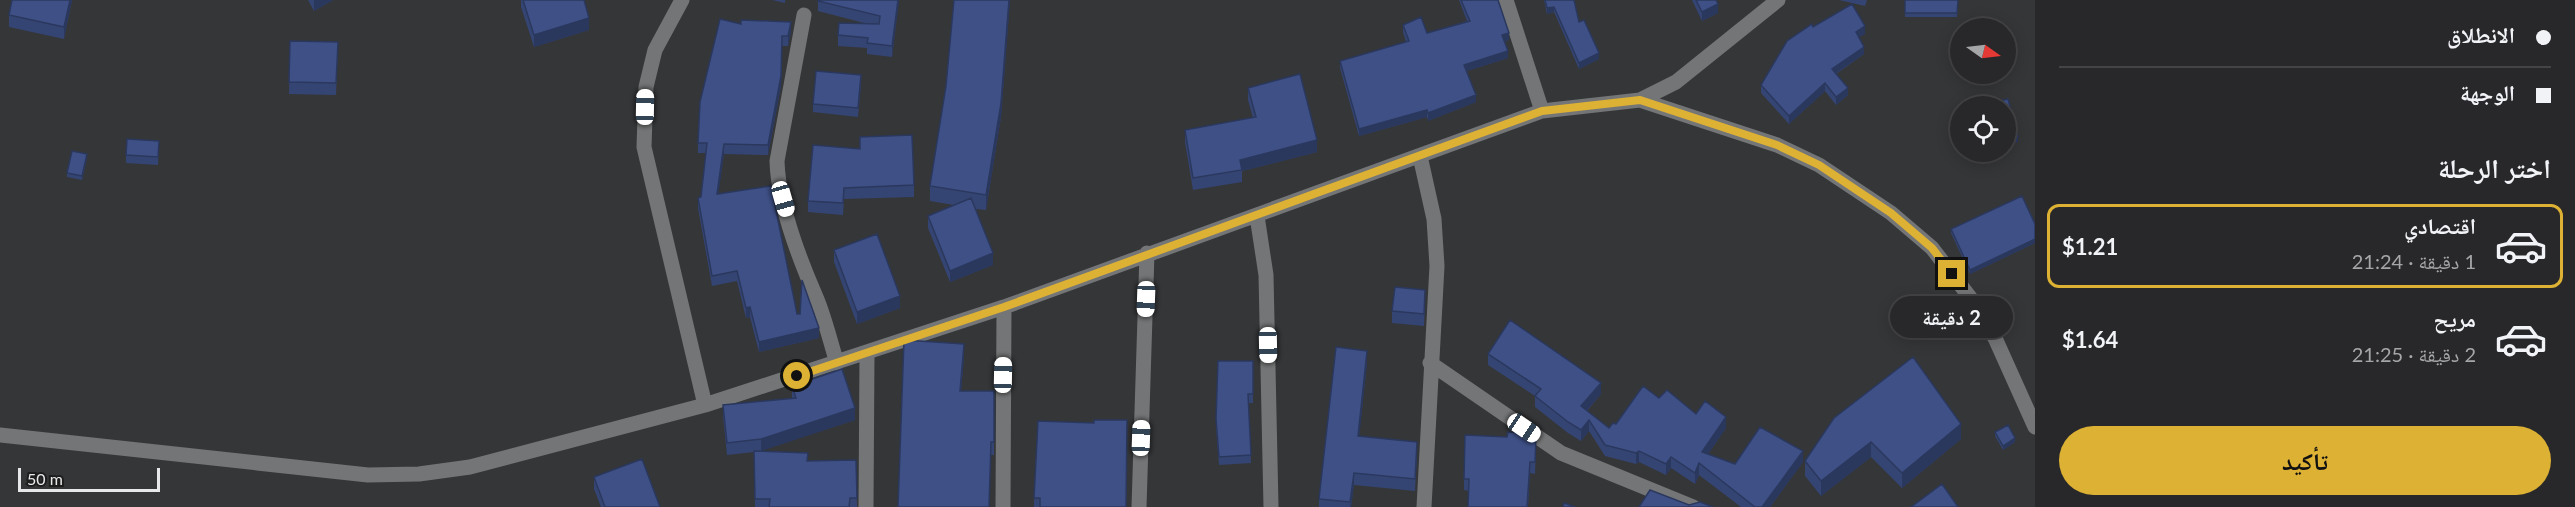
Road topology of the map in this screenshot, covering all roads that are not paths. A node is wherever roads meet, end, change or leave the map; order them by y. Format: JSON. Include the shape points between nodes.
{"nodes":[{"id":1,"x":682,"y":0,"type":"edge"},
{"id":2,"x":1506,"y":0,"type":"edge"},
{"id":3,"x":1779,"y":0,"type":"edge"},
{"id":4,"x":804,"y":15,"type":"dead end"},
{"id":5,"x":1640,"y":100,"type":"junction"},
{"id":6,"x":1542,"y":111,"type":"junction"},
{"id":7,"x":1420,"y":156,"type":"junction"},
{"id":8,"x":1257,"y":216,"type":"junction"},
{"id":9,"x":1147,"y":253,"type":"junction"},
{"id":10,"x":1004,"y":307,"type":"junction"},
{"id":11,"x":867,"y":353,"type":"junction"},
{"id":12,"x":837,"y":363,"type":"junction"},
{"id":13,"x":1430,"y":363,"type":"junction"},
{"id":14,"x":705,"y":405,"type":"junction"},
{"id":15,"x":2035,"y":427,"type":"edge"},
{"id":16,"x":0,"y":435,"type":"edge"},
{"id":17,"x":866,"y":507,"type":"edge"},
{"id":18,"x":1003,"y":507,"type":"edge"},
{"id":19,"x":1139,"y":507,"type":"edge"},
{"id":20,"x":1271,"y":507,"type":"edge"},
{"id":21,"x":1424,"y":507,"type":"edge"},
{"id":22,"x":1693,"y":507,"type":"edge"}],
"edges":[{"from":1,"to":14,"type":"street","via":[[653,59],[646,87],[644,147]]},
{"from":2,"to":6,"type":"street"},
{"from":3,"to":5,"type":"street","via":[[1676,82]]},
{"from":4,"to":12,"type":"street","via":[[777,161],[778,179],[806,279]]},
{"from":5,"to":6,"type":"street"},
{"from":5,"to":15,"type":"street","via":[[1777,145],[1819,165],[1891,213],[1932,248],[1972,300],[1995,338]]},
{"from":6,"to":7,"type":"street"},
{"from":7,"to":8,"type":"street"},
{"from":7,"to":13,"type":"street","via":[[1434,219],[1437,266]]},
{"from":8,"to":9,"type":"street"},
{"from":8,"to":20,"type":"street","via":[[1266,275]]},
{"from":9,"to":10,"type":"street"},
{"from":9,"to":19,"type":"street"},
{"from":10,"to":11,"type":"street"},
{"from":10,"to":18,"type":"street"},
{"from":11,"to":12,"type":"street"},
{"from":11,"to":17,"type":"street"},
{"from":12,"to":14,"type":"street"},
{"from":13,"to":21,"type":"street"},
{"from":13,"to":22,"type":"street","via":[[1561,453]]},
{"from":14,"to":16,"type":"street","via":[[470,467],[419,474],[368,475]]}]}
